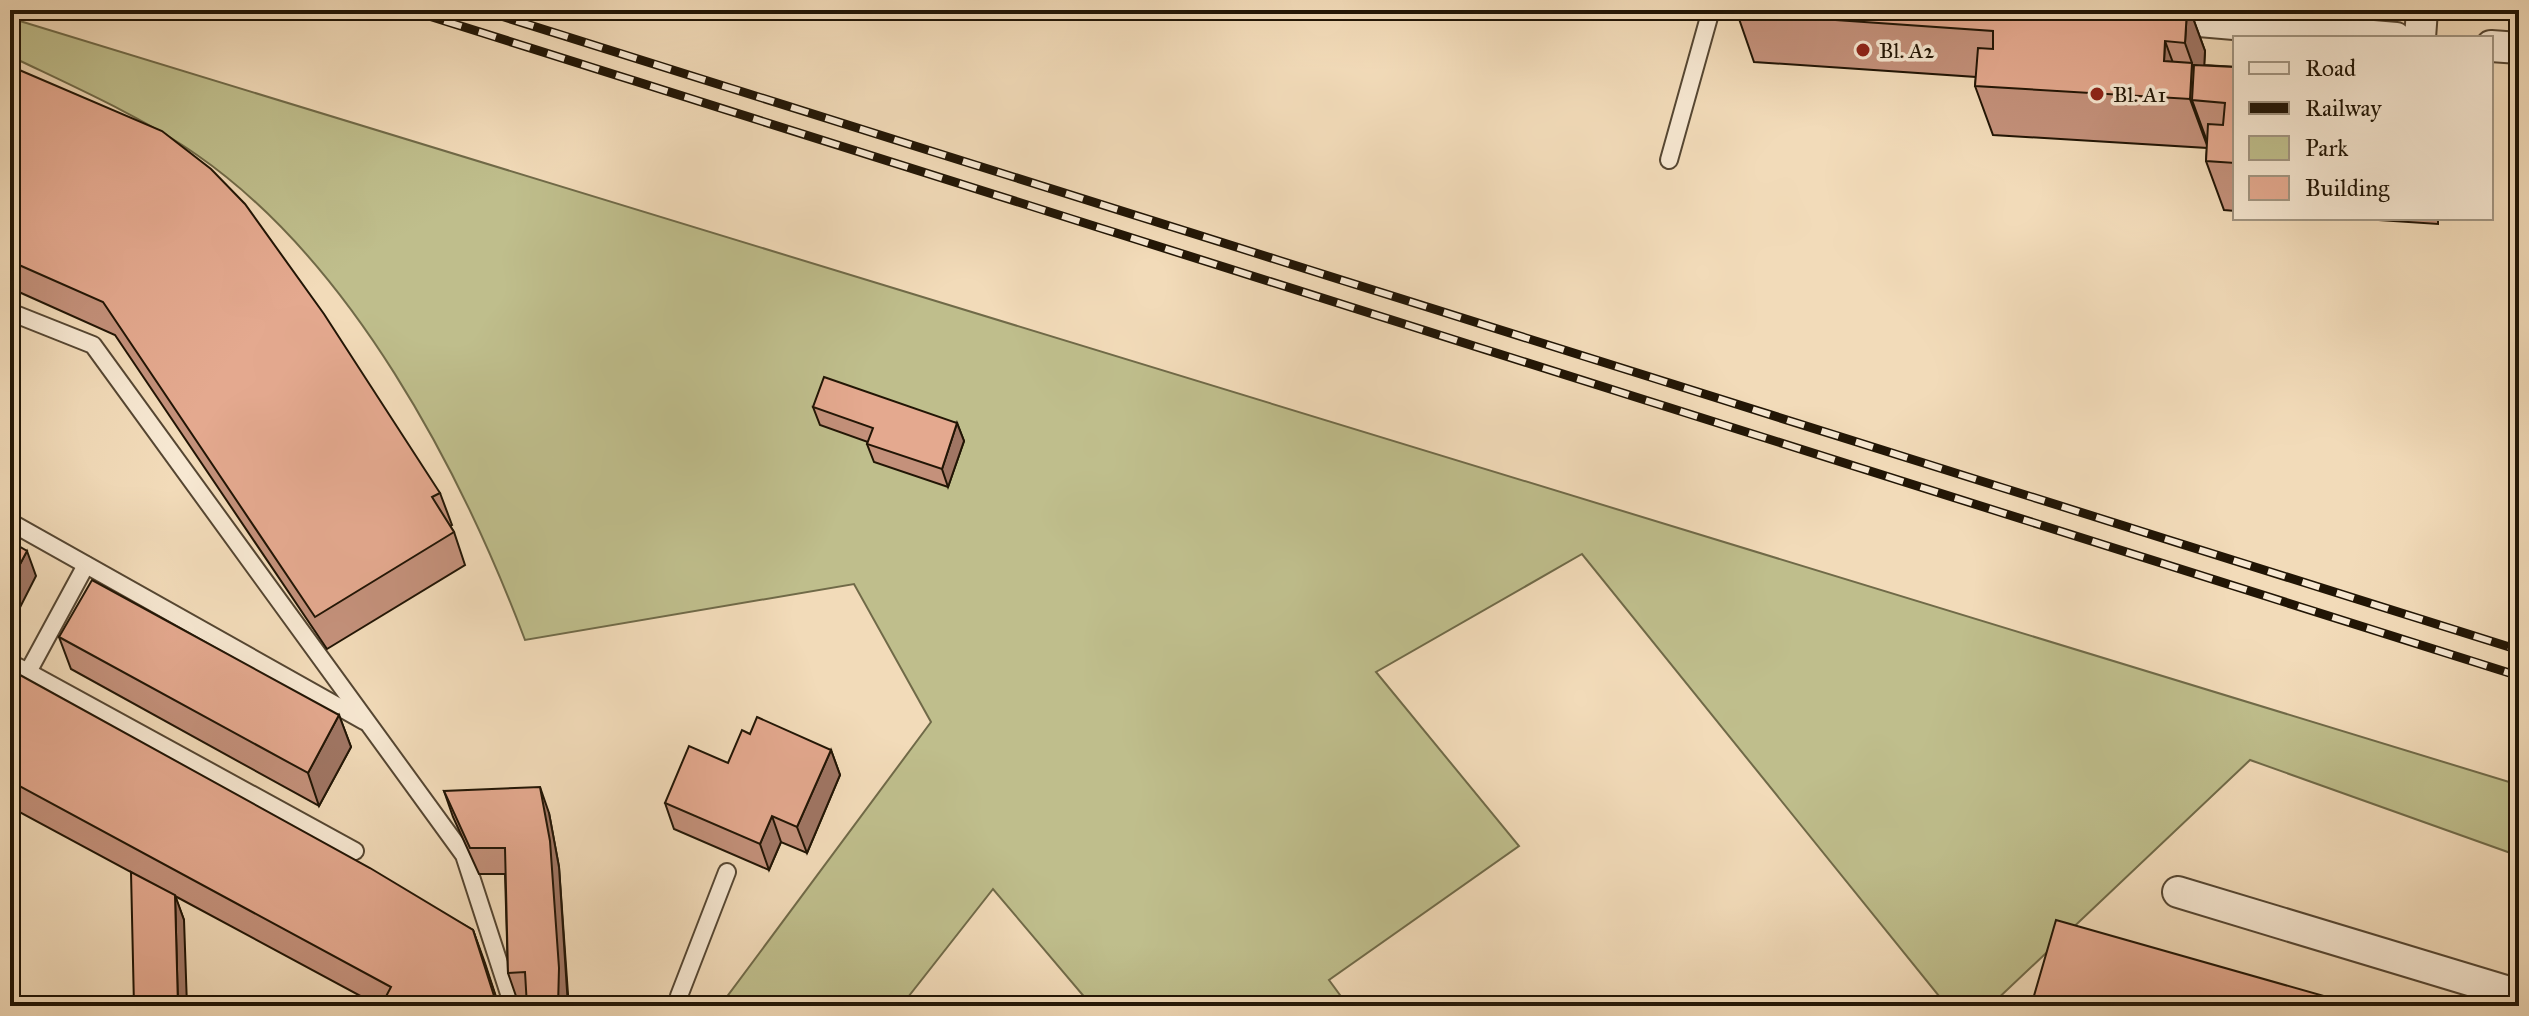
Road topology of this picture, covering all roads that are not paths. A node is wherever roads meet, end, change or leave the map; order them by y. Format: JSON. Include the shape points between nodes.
{"nodes":[{"id":1,"x":1711,"y":10,"type":"edge"},
{"id":2,"x":2159,"y":10,"type":"edge"},
{"id":3,"x":2422,"y":10,"type":"edge"},
{"id":4,"x":2373,"y":36,"type":"edge"},
{"id":5,"x":2420,"y":36,"type":"edge"},
{"id":6,"x":2493,"y":46,"type":"edge"},
{"id":7,"x":2519,"y":48,"type":"edge"},
{"id":8,"x":1669,"y":160,"type":"dead end"},
{"id":9,"x":10,"y":312,"type":"edge"},
{"id":10,"x":10,"y":522,"type":"edge"},
{"id":11,"x":86,"y":565,"type":"junction"},
{"id":12,"x":10,"y":663,"type":"edge"},
{"id":13,"x":28,"y":672,"type":"junction"},
{"id":14,"x":369,"y":724,"type":"junction"},
{"id":15,"x":355,"y":851,"type":"dead end"},
{"id":16,"x":727,"y":872,"type":"dead end"},
{"id":17,"x":2178,"y":892,"type":"dead end"},
{"id":18,"x":2519,"y":995,"type":"edge"},
{"id":19,"x":513,"y":1006,"type":"edge"},
{"id":20,"x":685,"y":1006,"type":"edge"}],
"edges":[{"from":1,"to":8,"type":"lane"},
{"from":2,"to":4,"type":"street","via":[[2176,19]]},
{"from":3,"to":5,"type":"street"},
{"from":6,"to":7,"type":"street"},
{"from":9,"to":14,"type":"lane","via":[[93,345]]},
{"from":10,"to":11,"type":"lane"},
{"from":11,"to":13,"type":"lane"},
{"from":11,"to":14,"type":"lane"},
{"from":12,"to":13,"type":"lane"},
{"from":13,"to":15,"type":"lane"},
{"from":14,"to":19,"type":"lane","via":[[464,855]]},
{"from":16,"to":20,"type":"lane","via":[[679,996]]},
{"from":17,"to":18,"type":"street"}]}
